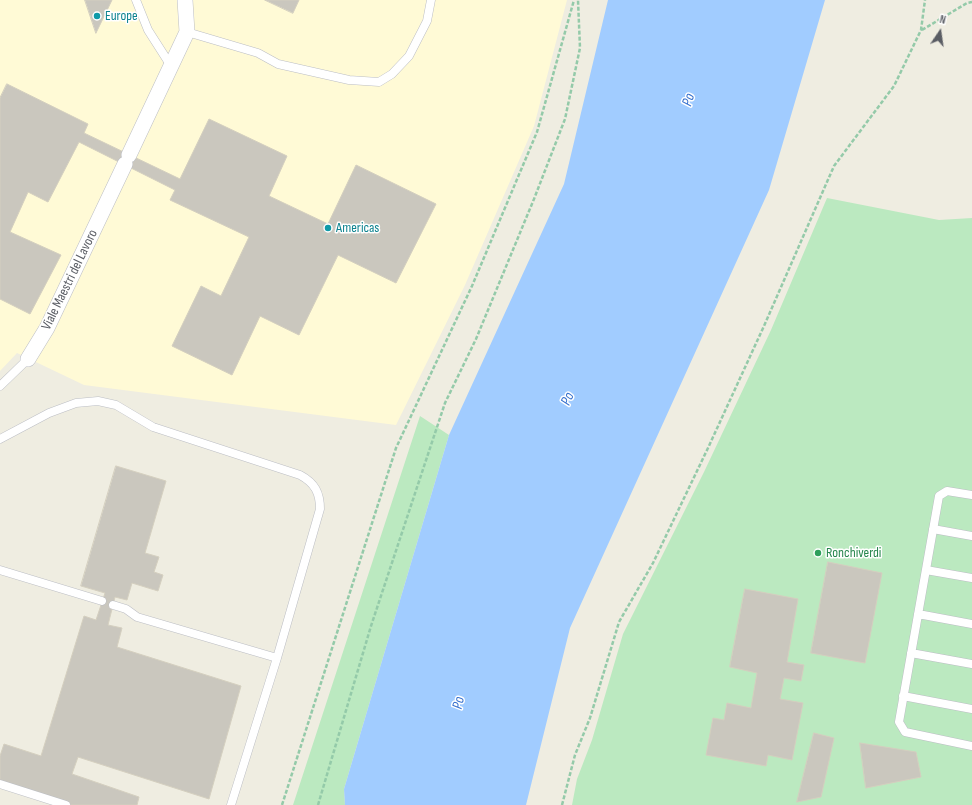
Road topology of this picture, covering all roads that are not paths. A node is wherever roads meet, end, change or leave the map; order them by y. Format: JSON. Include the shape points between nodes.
{"nodes":[{"id":1,"x":136,"y":0,"type":"edge"},
{"id":2,"x":185,"y":0,"type":"edge"},
{"id":3,"x":431,"y":0,"type":"edge"},
{"id":4,"x":187,"y":32,"type":"junction"},
{"id":5,"x":171,"y":66,"type":"junction"},
{"id":6,"x":28,"y":359,"type":"joint"},
{"id":7,"x":0,"y":386,"type":"edge"},
{"id":8,"x":0,"y":439,"type":"edge"},
{"id":9,"x":972,"y":495,"type":"edge"},
{"id":10,"x":933,"y":529,"type":"junction"},
{"id":11,"x":972,"y":536,"type":"edge"},
{"id":12,"x":0,"y":570,"type":"edge"},
{"id":13,"x":926,"y":570,"type":"junction"},
{"id":14,"x":972,"y":578,"type":"edge"},
{"id":15,"x":102,"y":601,"type":"dead end"},
{"id":16,"x":113,"y":605,"type":"dead end"},
{"id":17,"x":918,"y":614,"type":"junction"},
{"id":18,"x":972,"y":624,"type":"edge"},
{"id":19,"x":911,"y":653,"type":"junction"},
{"id":20,"x":277,"y":658,"type":"junction"},
{"id":21,"x":972,"y":664,"type":"edge"},
{"id":22,"x":904,"y":696,"type":"junction"},
{"id":23,"x":972,"y":709,"type":"edge"},
{"id":24,"x":972,"y":746,"type":"edge"},
{"id":25,"x":0,"y":784,"type":"edge"},
{"id":26,"x":66,"y":805,"type":"edge"},
{"id":27,"x":231,"y":805,"type":"edge"}],
"edges":[{"from":1,"to":5,"type":"lane","via":[[148,30]]},
{"from":2,"to":4,"type":"street","name":"Viale Maestri del Lavoro"},
{"from":3,"to":4,"type":"lane","via":[[427,21],[409,56],[392,74],[379,82],[349,80],[278,64],[258,54]]},
{"from":4,"to":5,"type":"street","name":"Viale Maestri del Lavoro"},
{"from":5,"to":6,"type":"street","name":"Viale Maestri del Lavoro","via":[[48,328]]},
{"from":6,"to":7,"type":"lane","name":"Viale Maestri del Lavoro"},
{"from":8,"to":20,"type":"lane","via":[[49,413],[76,403],[98,401],[116,405],[153,427],[310,480],[317,488],[320,509]]},
{"from":9,"to":10,"type":"lane","via":[[947,491],[939,496]]},
{"from":10,"to":11,"type":"lane"},
{"from":10,"to":13,"type":"lane"},
{"from":12,"to":15,"type":"lane"},
{"from":13,"to":14,"type":"lane"},
{"from":13,"to":17,"type":"lane"},
{"from":16,"to":20,"type":"lane","via":[[126,609],[137,617]]},
{"from":17,"to":18,"type":"lane"},
{"from":17,"to":19,"type":"lane"},
{"from":19,"to":21,"type":"lane"},
{"from":19,"to":22,"type":"lane"},
{"from":20,"to":27,"type":"lane"},
{"from":22,"to":23,"type":"lane"},
{"from":22,"to":24,"type":"lane","via":[[899,722],[905,732]]},
{"from":25,"to":26,"type":"lane"}]}
